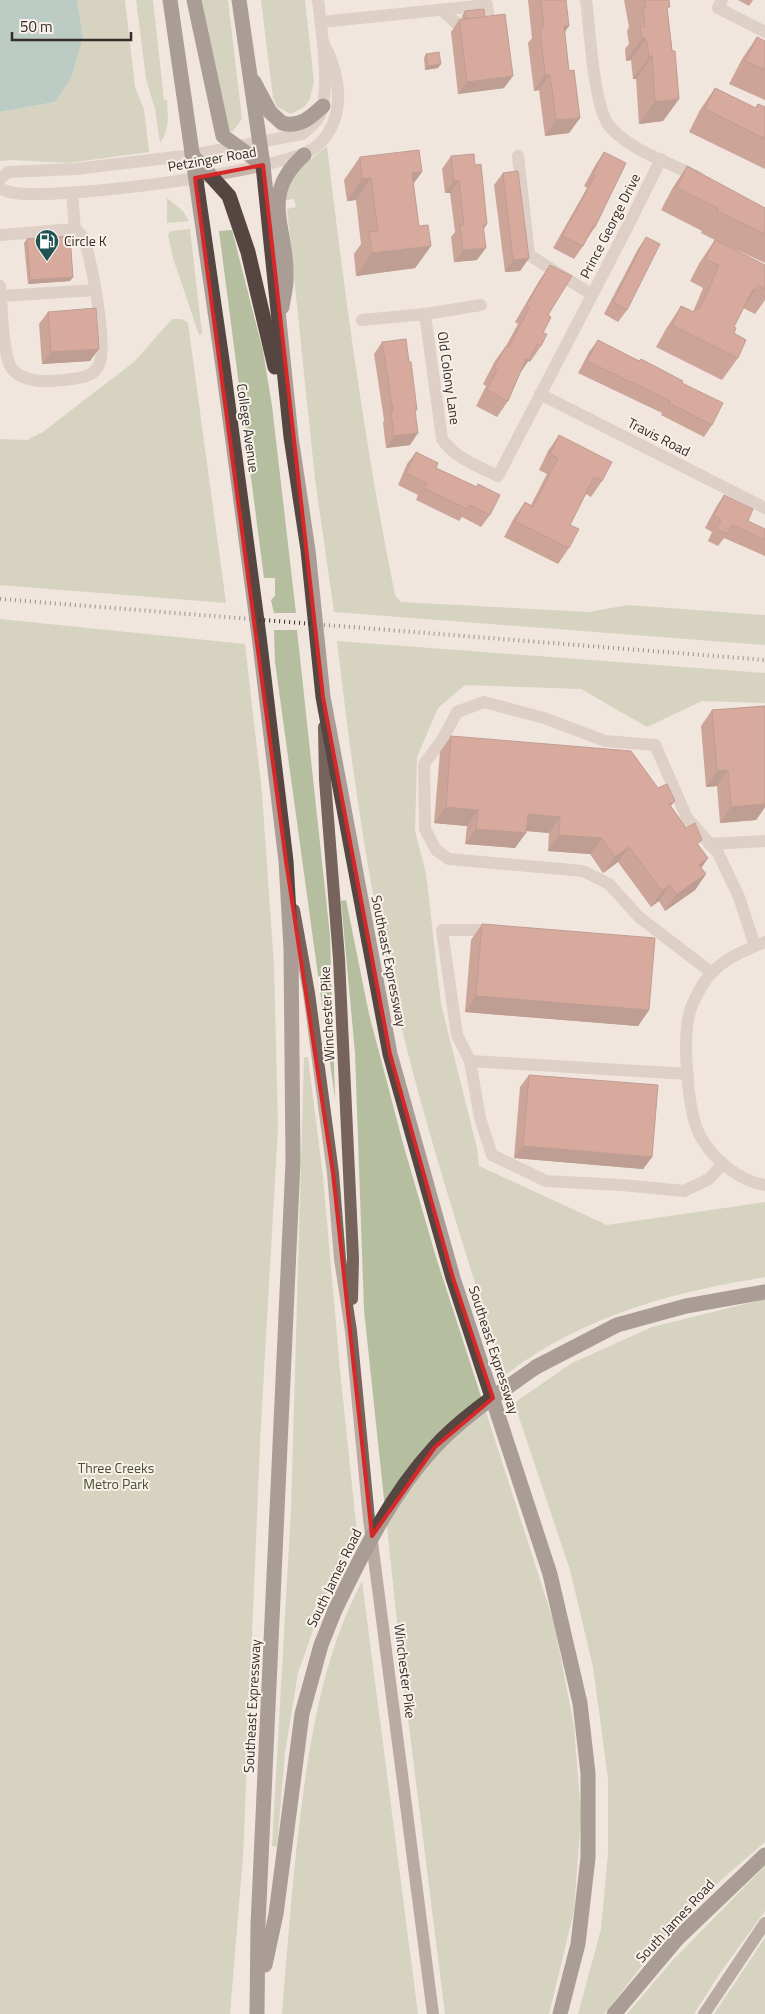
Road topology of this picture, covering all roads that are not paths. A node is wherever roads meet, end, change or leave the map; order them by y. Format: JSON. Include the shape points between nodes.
{"nodes":[{"id":1,"x":170,"y":0,"type":"edge"},
{"id":2,"x":194,"y":0,"type":"edge"},
{"id":3,"x":239,"y":0,"type":"edge"},
{"id":4,"x":318,"y":0,"type":"edge"},
{"id":5,"x":586,"y":0,"type":"edge"},
{"id":6,"x":722,"y":0,"type":"edge"},
{"id":7,"x":442,"y":10,"type":"junction"},
{"id":8,"x":482,"y":21,"type":"edge"},
{"id":9,"x":321,"y":22,"type":"junction"},
{"id":10,"x":463,"y":22,"type":"edge"},
{"id":11,"x":765,"y":32,"type":"edge"},
{"id":12,"x":324,"y":44,"type":"junction"},
{"id":13,"x":248,"y":72,"type":"junction"},
{"id":14,"x":323,"y":106,"type":"junction"},
{"id":15,"x":259,"y":142,"type":"junction"},
{"id":16,"x":237,"y":146,"type":"junction"},
{"id":17,"x":192,"y":154,"type":"junction"},
{"id":18,"x":304,"y":155,"type":"junction"},
{"id":19,"x":518,"y":156,"type":"dead end"},
{"id":20,"x":661,"y":159,"type":"junction"},
{"id":21,"x":262,"y":166,"type":"junction"},
{"id":22,"x":211,"y":175,"type":"junction"},
{"id":23,"x":196,"y":178,"type":"junction"},
{"id":24,"x":0,"y":179,"type":"edge"},
{"id":25,"x":713,"y":185,"type":"edge"},
{"id":26,"x":0,"y":189,"type":"edge"},
{"id":27,"x":72,"y":193,"type":"junction"},
{"id":28,"x":75,"y":229,"type":"junction"},
{"id":29,"x":0,"y":235,"type":"edge"},
{"id":30,"x":95,"y":290,"type":"junction"},
{"id":31,"x":0,"y":291,"type":"edge"},
{"id":32,"x":591,"y":294,"type":"junction"},
{"id":33,"x":481,"y":305,"type":"dead end"},
{"id":34,"x":425,"y":314,"type":"junction"},
{"id":35,"x":362,"y":320,"type":"dead end"},
{"id":36,"x":279,"y":326,"type":"junction"},
{"id":37,"x":540,"y":394,"type":"junction"},
{"id":38,"x":291,"y":437,"type":"junction"},
{"id":39,"x":498,"y":476,"type":"joint"},
{"id":40,"x":765,"y":508,"type":"edge"},
{"id":41,"x":323,"y":697,"type":"junction"},
{"id":42,"x":765,"y":841,"type":"edge"},
{"id":43,"x":709,"y":844,"type":"junction"},
{"id":44,"x":286,"y":861,"type":"junction"},
{"id":45,"x":512,"y":931,"type":"edge"},
{"id":46,"x":655,"y":944,"type":"edge"},
{"id":47,"x":760,"y":944,"type":"edge"},
{"id":48,"x":674,"y":945,"type":"junction"},
{"id":49,"x":712,"y":974,"type":"junction"},
{"id":50,"x":470,"y":1061,"type":"junction"},
{"id":51,"x":688,"y":1074,"type":"junction"},
{"id":52,"x":723,"y":1164,"type":"junction"},
{"id":53,"x":765,"y":1185,"type":"edge"},
{"id":54,"x":765,"y":1292,"type":"edge"},
{"id":55,"x":351,"y":1331,"type":"junction"},
{"id":56,"x":765,"y":1855,"type":"edge"},
{"id":57,"x":765,"y":1923,"type":"edge"},
{"id":58,"x":259,"y":1987,"type":"junction"},
{"id":59,"x":258,"y":2014,"type":"edge"},
{"id":60,"x":432,"y":2014,"type":"edge"},
{"id":61,"x":560,"y":2014,"type":"edge"},
{"id":62,"x":614,"y":2014,"type":"edge"},
{"id":63,"x":704,"y":2014,"type":"edge"}],
"edges":[{"from":1,"to":17,"type":"highway","name":"College Avenue"},
{"from":2,"to":16,"type":"highway","via":[[223,136]]},
{"from":3,"to":13,"type":"highway"},
{"from":4,"to":9,"type":"street","name":"Petzinger Road"},
{"from":5,"to":20,"type":"street","via":[[599,104],[610,128],[631,144]]},
{"from":6,"to":11,"type":"street","via":[[718,8]]},
{"from":7,"to":8,"type":"street","via":[[487,5],[489,20]]},
{"from":7,"to":9,"type":"street"},
{"from":7,"to":10,"type":"street","via":[[456,23]]},
{"from":9,"to":12,"type":"street","name":"Petzinger Road"},
{"from":12,"to":14,"type":"street","name":"Petzinger Road"},
{"from":12,"to":18,"type":"street","name":"Petzinger Road","via":[[334,63],[339,89],[337,110],[328,132]]},
{"from":13,"to":14,"type":"highway","via":[[270,112],[282,123],[298,124]]},
{"from":13,"to":15,"type":"highway"},
{"from":14,"to":15,"type":"street","name":"Petzinger Road","via":[[316,122],[302,134]]},
{"from":15,"to":16,"type":"street","name":"Petzinger Road"},
{"from":15,"to":21,"type":"highway"},
{"from":16,"to":17,"type":"street","name":"Petzinger Road"},
{"from":16,"to":21,"type":"highway"},
{"from":17,"to":22,"type":"highway"},
{"from":17,"to":23,"type":"highway","name":"College Avenue"},
{"from":17,"to":24,"type":"street","name":"Petzinger Road","via":[[76,170],[8,172]]},
{"from":18,"to":21,"type":"street","name":"Petzinger Road"},
{"from":18,"to":36,"type":"highway","via":[[289,168],[281,182],[278,197],[286,280]]},
{"from":19,"to":32,"type":"street","via":[[530,255]]},
{"from":20,"to":25,"type":"street"},
{"from":20,"to":32,"type":"street","name":"Prince George Drive"},
{"from":21,"to":22,"type":"street","name":"Petzinger Road"},
{"from":21,"to":36,"type":"highway"},
{"from":22,"to":23,"type":"street","name":"Petzinger Road"},
{"from":22,"to":38,"type":"highway","via":[[228,196],[248,252]]},
{"from":23,"to":27,"type":"street","name":"Petzinger Road"},
{"from":23,"to":44,"type":"highway","name":"College Avenue","via":[[235,452]]},
{"from":26,"to":27,"type":"street","name":"Petzinger Road","via":[[14,193]]},
{"from":27,"to":28,"type":"street"},
{"from":28,"to":29,"type":"street"},
{"from":28,"to":30,"type":"street","via":[[83,236]]},
{"from":30,"to":31,"type":"street"},
{"from":30,"to":31,"type":"street","via":[[102,338],[100,363],[93,374],[83,378],[42,382],[18,374],[11,368]]},
{"from":32,"to":37,"type":"street","name":"Prince George Drive"},
{"from":33,"to":34,"type":"street","name":"Old Colony Lane"},
{"from":34,"to":35,"type":"street","name":"Old Colony Lane"},
{"from":34,"to":39,"type":"street","name":"Old Colony Lane","via":[[442,439],[461,458]]},
{"from":36,"to":38,"type":"highway"},
{"from":37,"to":39,"type":"street","name":"Prince George Drive"},
{"from":37,"to":40,"type":"street","name":"Travis Road"},
{"from":38,"to":41,"type":"highway","via":[[308,550]]},
{"from":41,"to":55,"type":"main road","name":"Winchester Pike","via":[[353,1258]]},
{"from":41,"to":61,"type":"highway","name":"Southeast Expressway","via":[[390,1054],[453,1278],[553,1583],[580,1703],[588,1773],[588,1858],[578,1944]]},
{"from":42,"to":43,"type":"street"},
{"from":43,"to":47,"type":"street","via":[[718,853]]},
{"from":43,"to":48,"type":"street","via":[[687,818],[655,746],[605,741],[544,718],[484,702],[457,712],[424,764],[425,829],[436,850],[449,859],[584,871],[609,884],[639,917]]},
{"from":44,"to":55,"type":"main road","name":"Winchester Pike","via":[[309,993]]},
{"from":44,"to":58,"type":"highway","name":"Southeast Expressway","via":[[291,948],[293,1162],[258,1926]]},
{"from":45,"to":50,"type":"street","via":[[442,930],[457,1035]]},
{"from":46,"to":48,"type":"street"},
{"from":47,"to":49,"type":"street","via":[[727,957]]},
{"from":48,"to":49,"type":"street"},
{"from":49,"to":51,"type":"street","via":[[690,1011],[685,1046]]},
{"from":50,"to":51,"type":"street"},
{"from":50,"to":52,"type":"street","via":[[480,1118],[492,1155],[546,1182],[684,1191],[709,1179]]},
{"from":51,"to":52,"type":"street","via":[[691,1109],[701,1138]]},
{"from":52,"to":53,"type":"street","via":[[754,1183]]},
{"from":54,"to":58,"type":"highway","name":"South James Road","bridge":true,"via":[[686,1306],[617,1325],[536,1367],[478,1408],[435,1447],[398,1494],[366,1545],[321,1645],[302,1714],[276,1914]]},
{"from":55,"to":60,"type":"main road","name":"Winchester Pike","via":[[369,1519]]},
{"from":56,"to":62,"type":"highway","name":"South James Road","via":[[678,1938]]},
{"from":57,"to":63,"type":"main road"},
{"from":58,"to":59,"type":"highway","name":"Southeast Expressway"}]}
